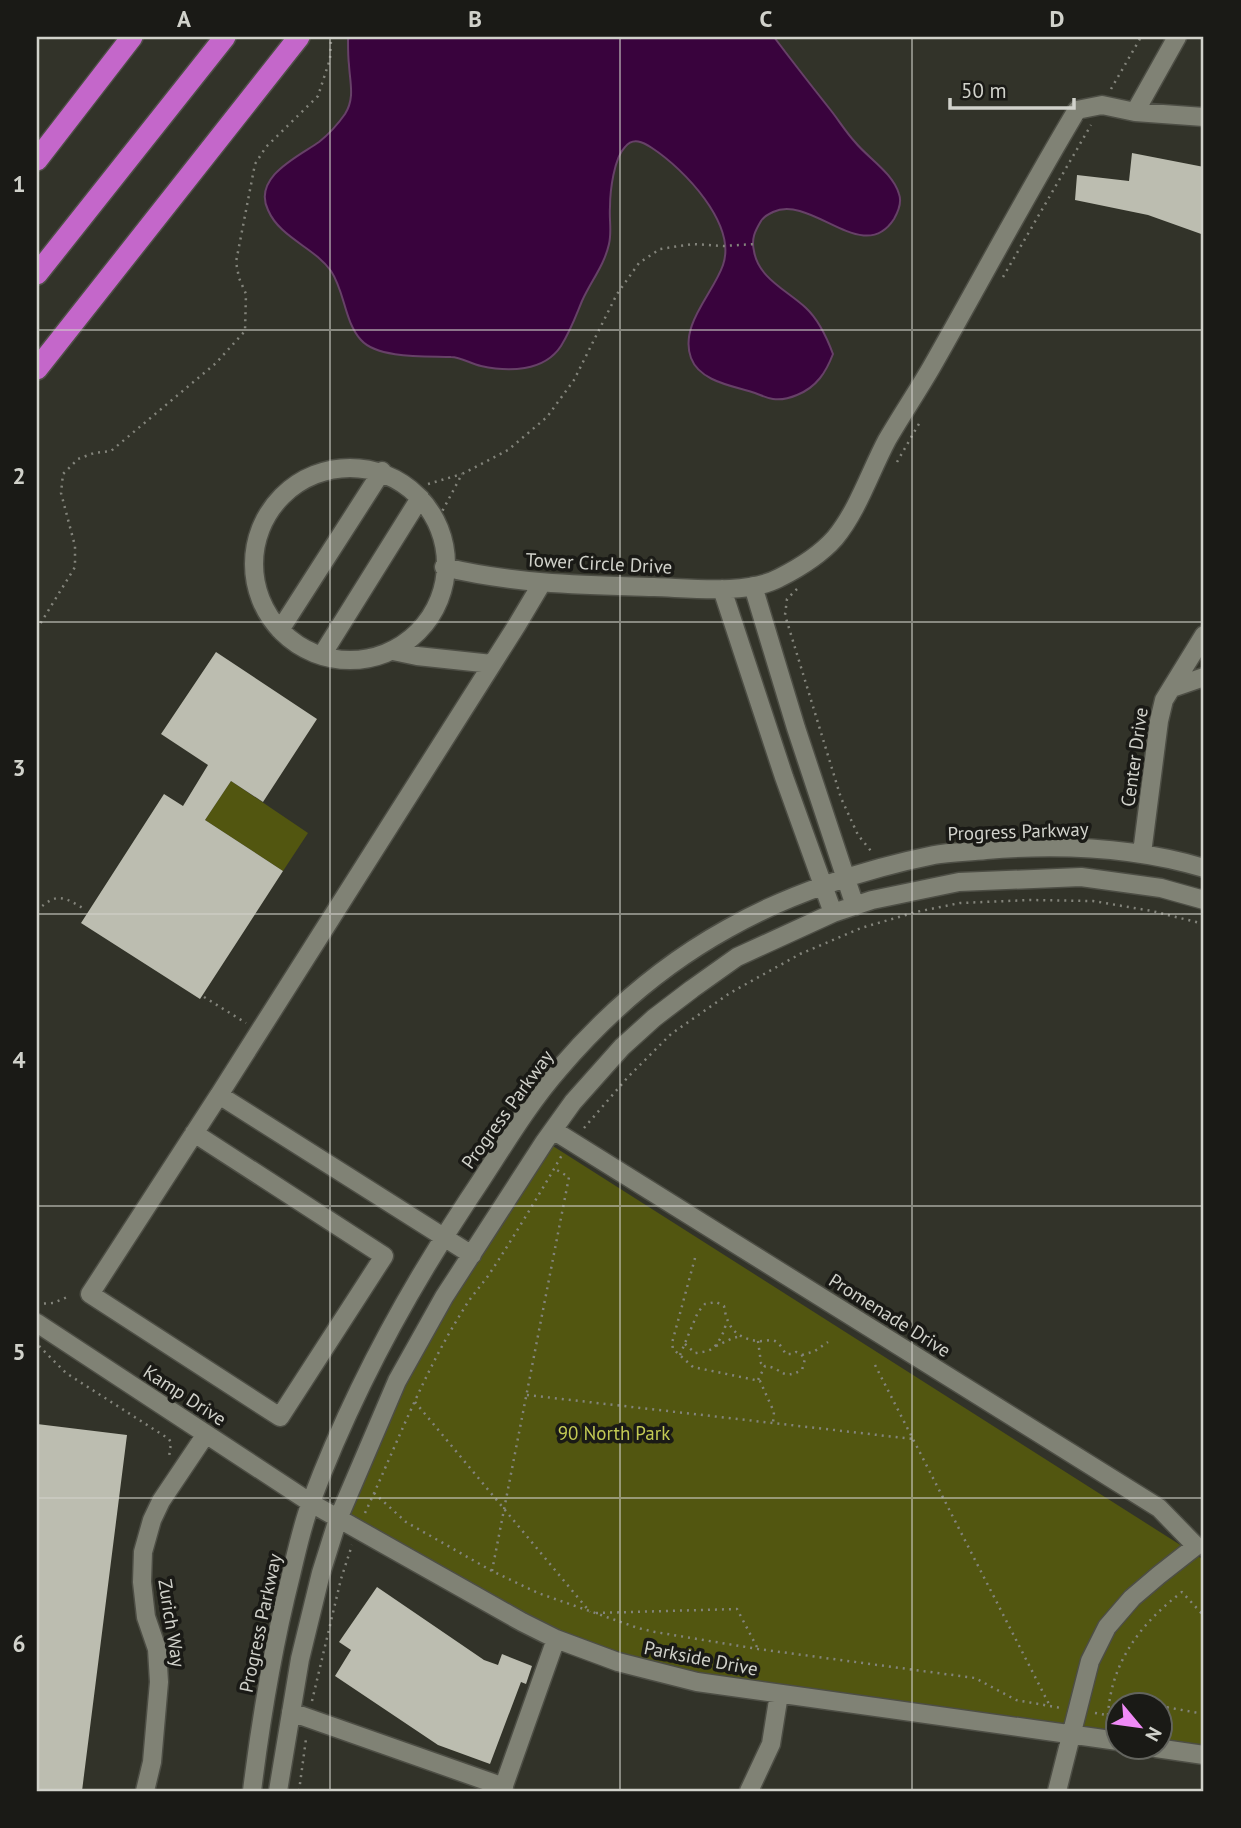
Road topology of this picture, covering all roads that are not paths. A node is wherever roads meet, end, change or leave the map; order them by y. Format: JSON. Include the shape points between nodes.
{"nodes":[{"id":1,"x":132,"y":37,"type":"edge"},
{"id":2,"x":225,"y":37,"type":"edge"},
{"id":3,"x":299,"y":37,"type":"edge"},
{"id":4,"x":1177,"y":37,"type":"edge"},
{"id":5,"x":184,"y":89,"type":"junction"},
{"id":6,"x":1135,"y":112,"type":"junction"},
{"id":7,"x":1204,"y":117,"type":"edge"},
{"id":8,"x":37,"y":160,"type":"edge"},
{"id":9,"x":37,"y":274,"type":"edge"},
{"id":10,"x":37,"y":288,"type":"edge"},
{"id":11,"x":37,"y":369,"type":"edge"},
{"id":12,"x":382,"y":471,"type":"junction"},
{"id":13,"x":414,"y":494,"type":"junction"},
{"id":14,"x":444,"y":567,"type":"junction"},
{"id":15,"x":542,"y":583,"type":"junction"},
{"id":16,"x":754,"y":586,"type":"junction"},
{"id":17,"x":722,"y":589,"type":"junction"},
{"id":18,"x":280,"y":630,"type":"junction"},
{"id":19,"x":1204,"y":635,"type":"edge"},
{"id":20,"x":393,"y":651,"type":"junction"},
{"id":21,"x":322,"y":655,"type":"junction"},
{"id":22,"x":492,"y":664,"type":"junction"},
{"id":23,"x":1204,"y":677,"type":"edge"},
{"id":24,"x":1171,"y":688,"type":"junction"},
{"id":25,"x":1142,"y":853,"type":"junction"},
{"id":26,"x":1204,"y":868,"type":"edge"},
{"id":27,"x":846,"y":878,"type":"junction"},
{"id":28,"x":823,"y":886,"type":"junction"},
{"id":29,"x":1204,"y":900,"type":"edge"},
{"id":30,"x":855,"y":906,"type":"junction"},
{"id":31,"x":833,"y":913,"type":"junction"},
{"id":32,"x":219,"y":1095,"type":"junction"},
{"id":33,"x":553,"y":1130,"type":"junction"},
{"id":34,"x":194,"y":1133,"type":"junction"},
{"id":35,"x":444,"y":1237,"type":"junction"},
{"id":36,"x":472,"y":1255,"type":"junction"},
{"id":37,"x":37,"y":1323,"type":"edge"},
{"id":38,"x":206,"y":1434,"type":"junction"},
{"id":39,"x":311,"y":1503,"type":"junction"},
{"id":40,"x":338,"y":1519,"type":"junction"},
{"id":41,"x":556,"y":1639,"type":"junction"},
{"id":42,"x":779,"y":1694,"type":"junction"},
{"id":43,"x":290,"y":1712,"type":"junction"},
{"id":44,"x":1072,"y":1734,"type":"junction"},
{"id":45,"x":1104,"y":1739,"type":"edge"},
{"id":46,"x":1174,"y":1751,"type":"edge"},
{"id":47,"x":1204,"y":1755,"type":"edge"},
{"id":48,"x":503,"y":1789,"type":"edge"},
{"id":49,"x":145,"y":1791,"type":"edge"},
{"id":50,"x":252,"y":1791,"type":"edge"},
{"id":51,"x":278,"y":1791,"type":"edge"},
{"id":52,"x":748,"y":1791,"type":"edge"},
{"id":53,"x":1057,"y":1791,"type":"edge"}],
"edges":[{"from":1,"to":8,"type":"highway"},
{"from":2,"to":5,"type":"highway"},
{"from":3,"to":11,"type":"highway"},
{"from":4,"to":6,"type":"street"},
{"from":5,"to":9,"type":"highway"},
{"from":5,"to":10,"type":"highway"},
{"from":6,"to":7,"type":"street","name":"Tower Circle Drive"},
{"from":6,"to":16,"type":"street","name":"Tower Circle Drive","via":[[1102,105],[1077,110],[834,538],[806,563]]},
{"from":12,"to":13,"type":"street"},
{"from":12,"to":18,"type":"street"},
{"from":12,"to":18,"type":"street","via":[[350,466],[319,472],[291,487],[269,511],[257,541],[254,573],[262,603]]},
{"from":13,"to":14,"type":"street","via":[[426,502],[446,544]]},
{"from":13,"to":21,"type":"street"},
{"from":14,"to":15,"type":"street","name":"Tower Circle Drive"},
{"from":14,"to":20,"type":"street","via":[[441,600],[423,628]]},
{"from":15,"to":17,"type":"street","name":"Tower Circle Drive"},
{"from":15,"to":22,"type":"street"},
{"from":16,"to":17,"type":"street","name":"Tower Circle Drive"},
{"from":16,"to":27,"type":"street"},
{"from":17,"to":28,"type":"street"},
{"from":18,"to":21,"type":"street","via":[[305,650]]},
{"from":19,"to":24,"type":"street","name":"Center Drive"},
{"from":20,"to":21,"type":"street","via":[[368,659],[336,660]]},
{"from":20,"to":22,"type":"street"},
{"from":22,"to":32,"type":"street"},
{"from":23,"to":24,"type":"street"},
{"from":24,"to":25,"type":"street","name":"Center Drive","via":[[1159,721]]},
{"from":25,"to":26,"type":"street","name":"Progress Parkway"},
{"from":25,"to":27,"type":"street","name":"Progress Parkway","via":[[1013,848],[936,855]]},
{"from":27,"to":28,"type":"street","name":"Progress Parkway"},
{"from":27,"to":30,"type":"street"},
{"from":28,"to":31,"type":"street"},
{"from":28,"to":35,"type":"street","name":"Progress Parkway","via":[[729,928],[688,953],[615,1012],[557,1071]]},
{"from":29,"to":30,"type":"street","via":[[1161,888],[1081,877],[959,882]]},
{"from":30,"to":31,"type":"street"},
{"from":31,"to":33,"type":"street","via":[[737,957],[654,1018],[594,1077]]},
{"from":32,"to":34,"type":"street"},
{"from":32,"to":35,"type":"street"},
{"from":33,"to":36,"type":"street"},
{"from":33,"to":44,"type":"street","name":"Promenade Drive","via":[[1159,1508],[1196,1546],[1132,1598],[1107,1627],[1090,1661]]},
{"from":34,"to":34,"type":"street","via":[[384,1256],[280,1417],[90,1294]]},
{"from":35,"to":36,"type":"street"},
{"from":35,"to":39,"type":"street","name":"Progress Parkway","via":[[369,1367]]},
{"from":36,"to":40,"type":"street","via":[[397,1381]]},
{"from":37,"to":38,"type":"street","name":"Kamp Drive"},
{"from":38,"to":39,"type":"street","name":"Kamp Drive"},
{"from":38,"to":49,"type":"street","name":"Zurich Way","via":[[161,1501],[143,1552],[146,1617],[157,1650],[159,1682]]},
{"from":39,"to":40,"type":"street","name":"Parkside Drive"},
{"from":39,"to":50,"type":"street","name":"Progress Parkway","via":[[276,1632]]},
{"from":40,"to":41,"type":"street","name":"Parkside Drive"},
{"from":40,"to":43,"type":"street","via":[[320,1573]]},
{"from":41,"to":42,"type":"street","name":"Parkside Drive","via":[[618,1662],[697,1682]]},
{"from":41,"to":48,"type":"street"},
{"from":42,"to":44,"type":"street","name":"Parkside Drive"},
{"from":42,"to":52,"type":"street","via":[[771,1744]]},
{"from":43,"to":48,"type":"street"},
{"from":43,"to":51,"type":"street"},
{"from":44,"to":45,"type":"street","name":"Parkside Drive"},
{"from":44,"to":53,"type":"street"},
{"from":46,"to":47,"type":"street"}]}
